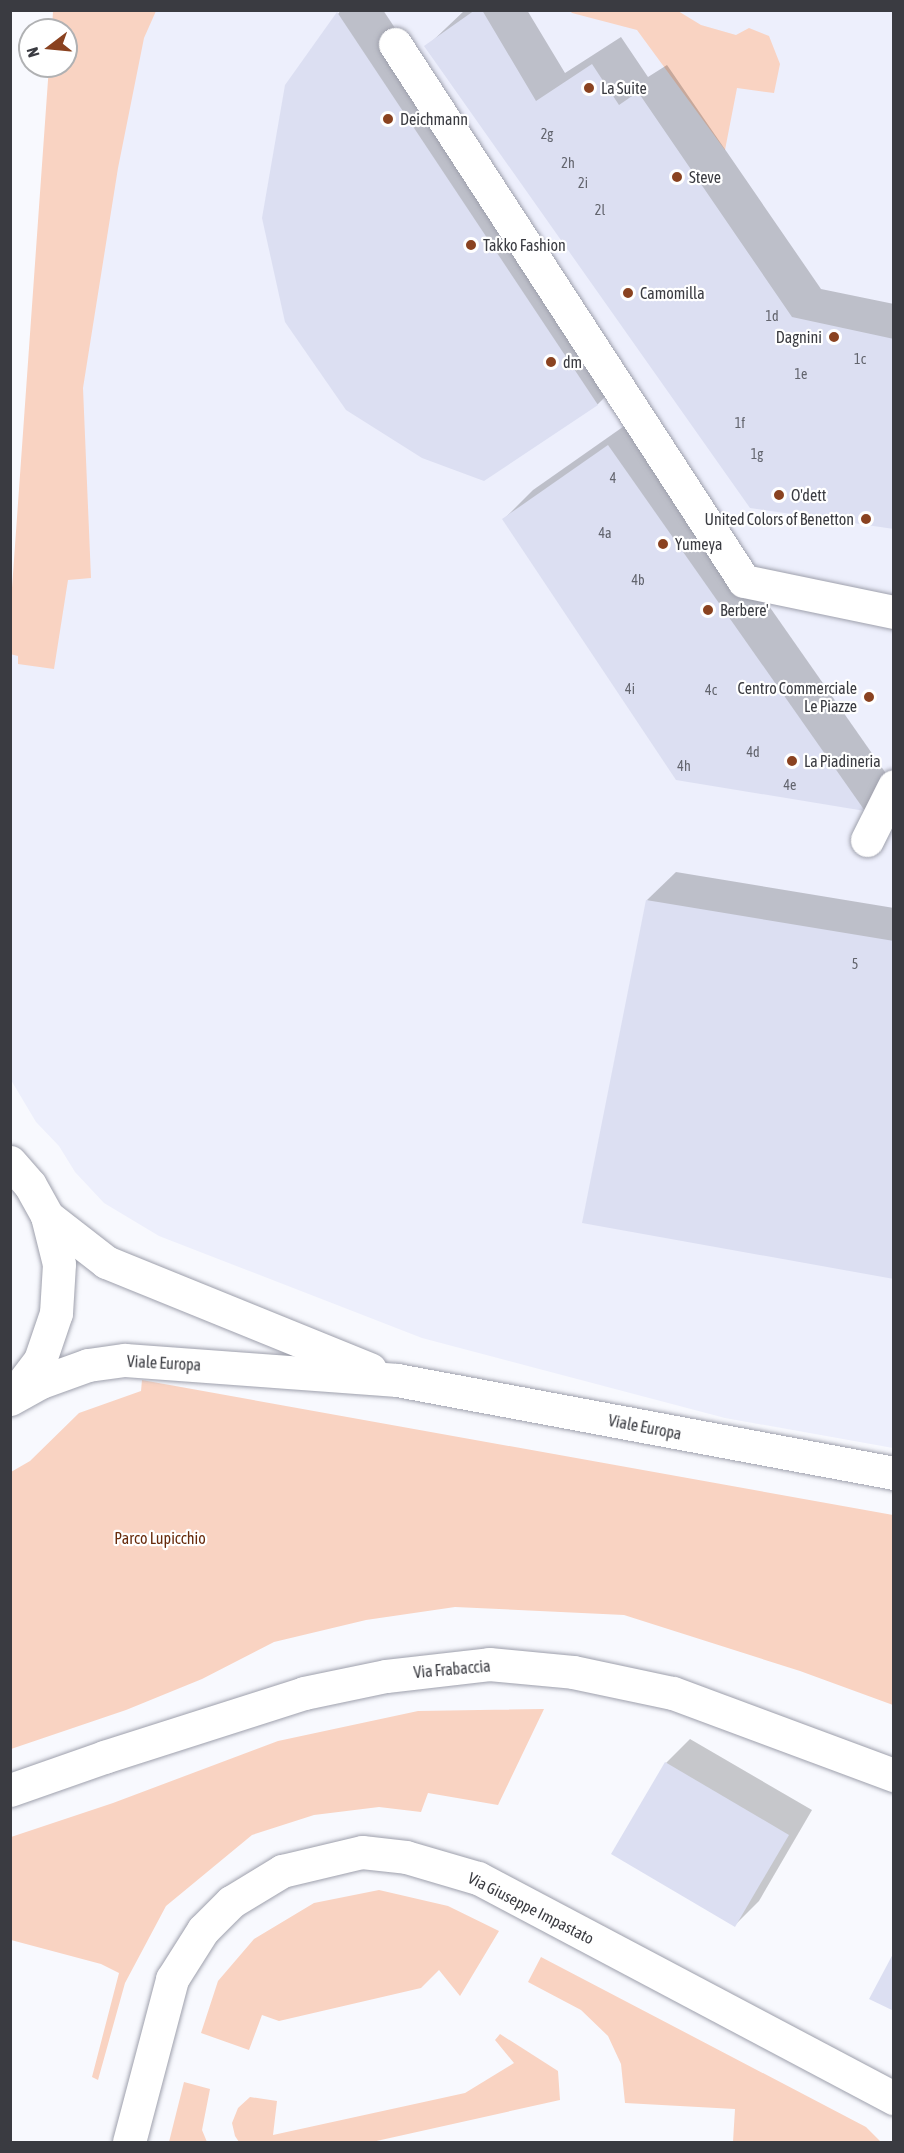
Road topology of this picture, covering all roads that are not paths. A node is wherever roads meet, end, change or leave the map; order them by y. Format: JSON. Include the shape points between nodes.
{"nodes":[{"id":1,"x":395,"y":44,"type":"dead end"},
{"id":2,"x":894,"y":612,"type":"edge"},
{"id":3,"x":894,"y":786,"type":"edge"},
{"id":4,"x":867,"y":840,"type":"dead end"},
{"id":5,"x":10,"y":1162,"type":"edge"},
{"id":6,"x":47,"y":1216,"type":"junction"},
{"id":7,"x":397,"y":1380,"type":"junction"},
{"id":8,"x":10,"y":1399,"type":"edge"},
{"id":9,"x":894,"y":1473,"type":"edge"},
{"id":10,"x":894,"y":1775,"type":"edge"},
{"id":11,"x":10,"y":1790,"type":"edge"},
{"id":12,"x":894,"y":2098,"type":"edge"},
{"id":13,"x":129,"y":2142,"type":"edge"}],
"edges":[{"from":1,"to":2,"type":"street","via":[[744,581]]},
{"from":3,"to":4,"type":"street"},
{"from":5,"to":6,"type":"street","via":[[30,1185]]},
{"from":6,"to":7,"type":"street","name":"Viale Europa","via":[[106,1262]]},
{"from":6,"to":8,"type":"street","via":[[59,1264],[56,1313],[40,1360]]},
{"from":7,"to":8,"type":"street","name":"Viale Europa","via":[[125,1360],[88,1365],[41,1382]]},
{"from":7,"to":9,"type":"street","name":"Viale Europa"},
{"from":10,"to":11,"type":"street","name":"Via Frabaccia","via":[[673,1693],[573,1672],[489,1664],[386,1676],[303,1693]]},
{"from":12,"to":13,"type":"street","name":"Via Giuseppe Impastato","via":[[478,1878],[406,1857],[362,1852],[282,1871],[231,1902],[203,1930],[172,1979]]}]}
